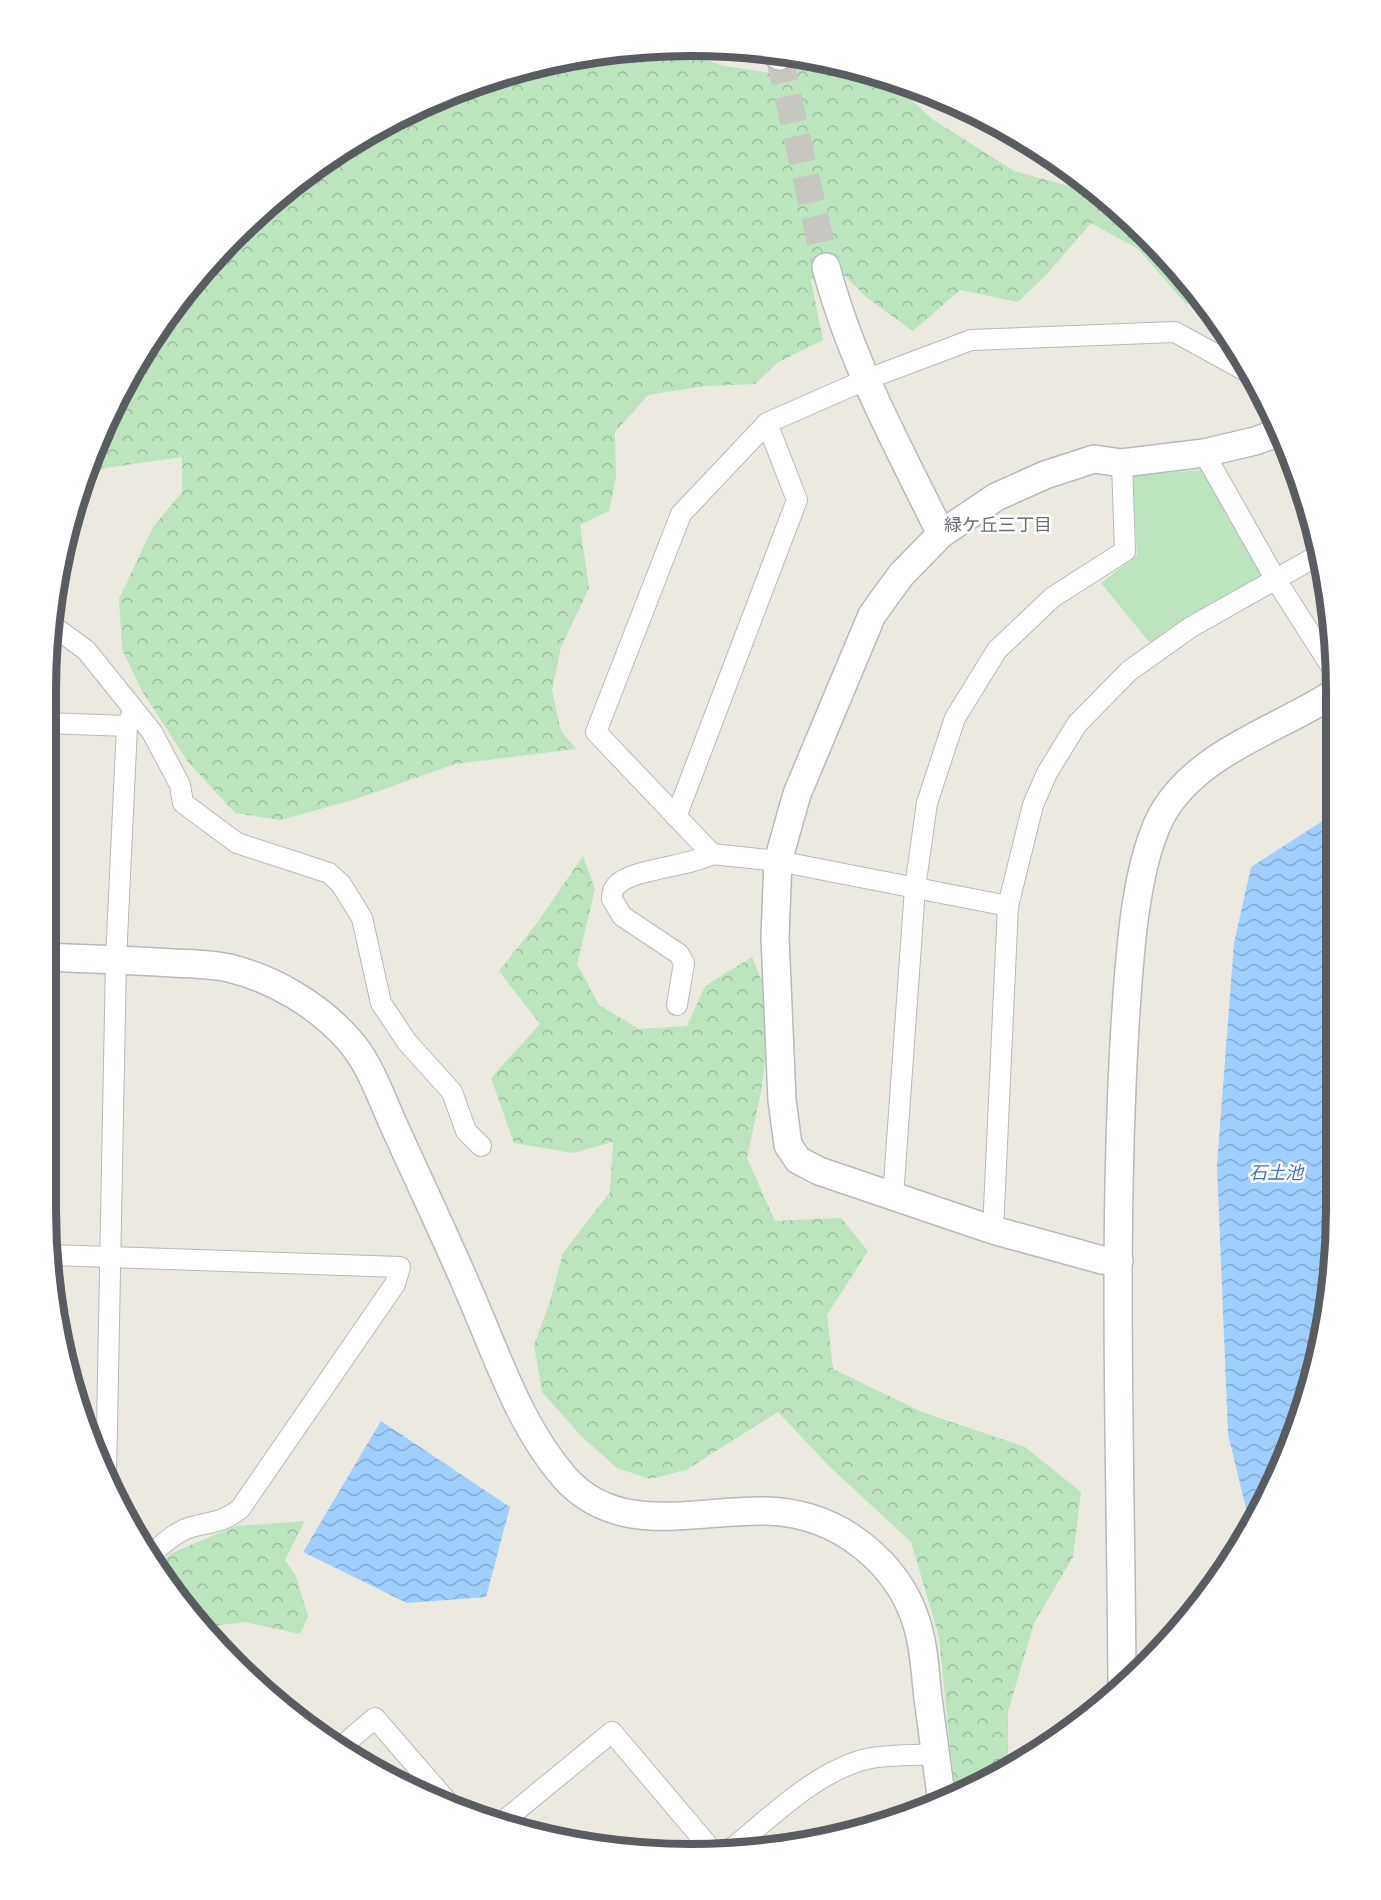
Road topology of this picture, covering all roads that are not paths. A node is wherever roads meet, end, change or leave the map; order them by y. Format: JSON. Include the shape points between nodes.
{"nodes":[{"id":1,"x":826,"y":267,"type":"tunnel mouth"},
{"id":2,"x":1235,"y":365,"type":"edge"},
{"id":3,"x":865,"y":380,"type":"junction"},
{"id":4,"x":767,"y":423,"type":"junction"},
{"id":5,"x":1272,"y":435,"type":"edge"},
{"id":6,"x":1204,"y":453,"type":"junction"},
{"id":7,"x":1122,"y":463,"type":"junction"},
{"id":8,"x":941,"y":534,"type":"junction"},
{"id":9,"x":1311,"y":559,"type":"edge"},
{"id":10,"x":1276,"y":580,"type":"junction"},
{"id":11,"x":59,"y":630,"type":"edge"},
{"id":12,"x":1324,"y":656,"type":"edge"},
{"id":13,"x":1326,"y":698,"type":"edge"},
{"id":14,"x":130,"y":719,"type":"junction"},
{"id":15,"x":56,"y":722,"type":"edge"},
{"id":16,"x":676,"y":817,"type":"junction"},
{"id":17,"x":712,"y":854,"type":"junction"},
{"id":18,"x":778,"y":861,"type":"junction"},
{"id":19,"x":915,"y":888,"type":"junction"},
{"id":20,"x":1008,"y":906,"type":"junction"},
{"id":21,"x":56,"y":957,"type":"edge"},
{"id":22,"x":116,"y":960,"type":"junction"},
{"id":23,"x":677,"y":1005,"type":"dead end"},
{"id":24,"x":481,"y":1146,"type":"dead end"},
{"id":25,"x":893,"y":1197,"type":"junction"},
{"id":26,"x":993,"y":1230,"type":"junction"},
{"id":27,"x":57,"y":1255,"type":"edge"},
{"id":28,"x":112,"y":1257,"type":"junction"},
{"id":29,"x":1119,"y":1261,"type":"junction"},
{"id":30,"x":107,"y":1459,"type":"edge"},
{"id":31,"x":156,"y":1551,"type":"edge"},
{"id":32,"x":1122,"y":1675,"type":"edge"},
{"id":33,"x":346,"y":1742,"type":"edge"},
{"id":34,"x":935,"y":1755,"type":"junction"},
{"id":35,"x":439,"y":1792,"type":"edge"},
{"id":36,"x":941,"y":1793,"type":"edge"},
{"id":37,"x":508,"y":1818,"type":"edge"},
{"id":38,"x":741,"y":1842,"type":"edge"},
{"id":39,"x":706,"y":1844,"type":"edge"}],
"edges":[{"from":1,"to":3,"type":"street","via":[[838,314]]},
{"from":2,"to":3,"type":"street","via":[[1175,332],[971,340]]},
{"from":3,"to":4,"type":"street"},
{"from":3,"to":8,"type":"street"},
{"from":4,"to":16,"type":"street","via":[[797,500]]},
{"from":4,"to":16,"type":"street","via":[[681,514],[596,732]]},
{"from":5,"to":6,"type":"street"},
{"from":6,"to":7,"type":"street"},
{"from":6,"to":10,"type":"street"},
{"from":7,"to":8,"type":"street","via":[[1094,459],[1044,474],[996,498]]},
{"from":7,"to":19,"type":"street","via":[[1125,551],[1053,597],[997,650],[955,718],[927,803]]},
{"from":8,"to":18,"type":"street","via":[[901,575],[872,615],[797,794]]},
{"from":9,"to":10,"type":"street"},
{"from":10,"to":12,"type":"street"},
{"from":10,"to":20,"type":"street","via":[[1191,627],[1129,671],[1077,724],[1033,805]]},
{"from":11,"to":14,"type":"street","via":[[86,650]]},
{"from":13,"to":29,"type":"street","via":[[1201,770],[1180,788],[1156,826],[1146,854],[1129,972]]},
{"from":14,"to":15,"type":"street"},
{"from":14,"to":22,"type":"street"},
{"from":14,"to":24,"type":"street","via":[[152,732],[180,785],[183,803],[237,843],[329,873],[341,884],[362,918],[381,1003],[407,1042],[452,1092],[466,1131]]},
{"from":16,"to":17,"type":"street"},
{"from":17,"to":18,"type":"street"},
{"from":17,"to":23,"type":"street","via":[[699,862],[623,880],[613,892],[612,899],[622,916],[679,954],[684,963]]},
{"from":18,"to":19,"type":"street"},
{"from":18,"to":25,"type":"street","via":[[775,937],[782,1100],[788,1145],[798,1160],[819,1171]]},
{"from":19,"to":20,"type":"street"},
{"from":19,"to":25,"type":"street"},
{"from":20,"to":26,"type":"street"},
{"from":21,"to":22,"type":"street"},
{"from":22,"to":28,"type":"street"},
{"from":22,"to":34,"type":"street","via":[[229,968],[293,994],[352,1042],[461,1272],[513,1396],[533,1434],[565,1478],[606,1507],[631,1515],[656,1518],[766,1511],[830,1524],[853,1538],[889,1569],[915,1618],[922,1641]]},
{"from":25,"to":26,"type":"street"},
{"from":26,"to":29,"type":"street","via":[[1102,1260]]},
{"from":27,"to":28,"type":"street"},
{"from":28,"to":30,"type":"street"},
{"from":28,"to":31,"type":"street","via":[[400,1267],[395,1284],[240,1509],[214,1524],[176,1534]]},
{"from":29,"to":32,"type":"street"},
{"from":33,"to":35,"type":"street","via":[[375,1718]]},
{"from":34,"to":36,"type":"street"},
{"from":34,"to":38,"type":"street","via":[[859,1761],[833,1772]]},
{"from":37,"to":39,"type":"street","via":[[612,1732]]}]}
